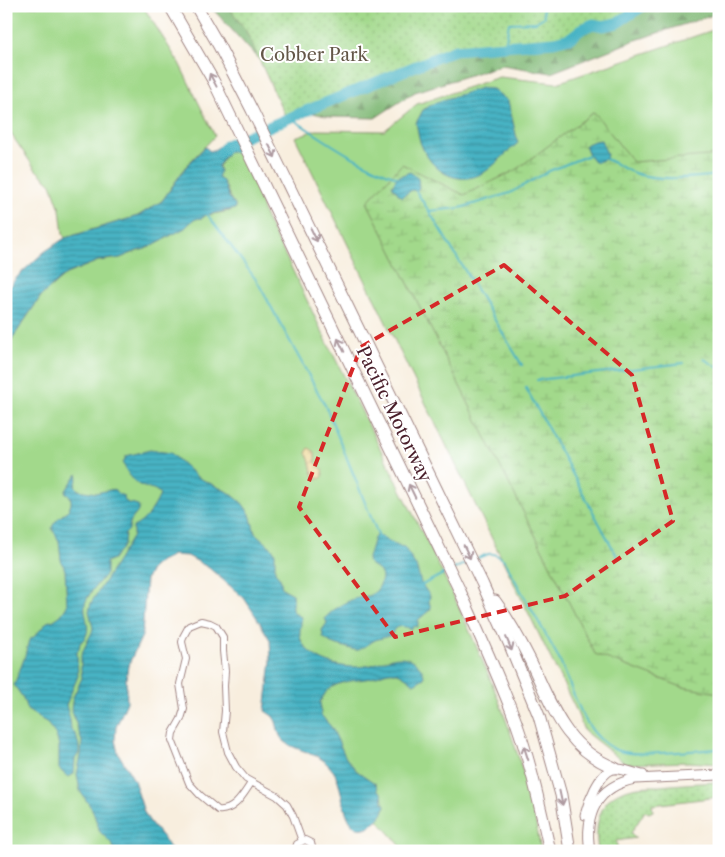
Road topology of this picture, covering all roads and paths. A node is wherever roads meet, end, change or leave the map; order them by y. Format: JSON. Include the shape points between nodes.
{"nodes":[{"id":1,"x":170,"y":6,"type":"edge"},
{"id":2,"x":196,"y":6,"type":"edge"},
{"id":3,"x":202,"y":6,"type":"edge"},
{"id":4,"x":206,"y":22,"type":"junction"},
{"id":5,"x":482,"y":583,"type":"junction"},
{"id":6,"x":615,"y":768,"type":"junction"},
{"id":7,"x":719,"y":775,"type":"edge"},
{"id":8,"x":658,"y":778,"type":"junction"},
{"id":9,"x":251,"y":783,"type":"junction"},
{"id":10,"x":302,"y":841,"type":"junction"},
{"id":11,"x":296,"y":851,"type":"edge"},
{"id":12,"x":313,"y":851,"type":"edge"},
{"id":13,"x":550,"y":851,"type":"edge"},
{"id":14,"x":570,"y":851,"type":"edge"},
{"id":15,"x":585,"y":851,"type":"edge"},
{"id":16,"x":590,"y":851,"type":"edge"}],
"edges":[{"from":13,"to":1,"type":"highway","name":"Pacific Motorway","one_way":true,"via":[[516,722],[492,660],[214,82]]},
{"from":2,"to":4,"type":"highway","name":"Pacific Motorway"},
{"from":3,"to":4,"type":"highway"},
{"from":4,"to":5,"type":"highway","name":"Pacific Motorway","one_way":true,"via":[[292,191]]},
{"from":5,"to":6,"type":"highway","via":[[510,623],[566,731],[591,756]]},
{"from":5,"to":14,"type":"highway","name":"Pacific Motorway","one_way":true,"via":[[539,716],[561,795]]},
{"from":6,"to":8,"type":"main road"},
{"from":6,"to":15,"type":"main road","via":[[596,787],[585,817]]},
{"from":7,"to":8,"type":"main road"},
{"from":8,"to":16,"type":"main road","via":[[624,782],[600,798],[590,820]]},
{"from":9,"to":9,"type":"street","via":[[236,767],[224,741],[226,672],[222,635],[214,624],[198,622],[187,629],[182,639],[186,660],[180,684],[184,709],[172,742],[189,783],[218,810],[235,804]]},
{"from":9,"to":10,"type":"street","via":[[284,802]]},
{"from":10,"to":11,"type":"street","via":[[297,844]]},
{"from":10,"to":12,"type":"street","via":[[311,843]]}]}
